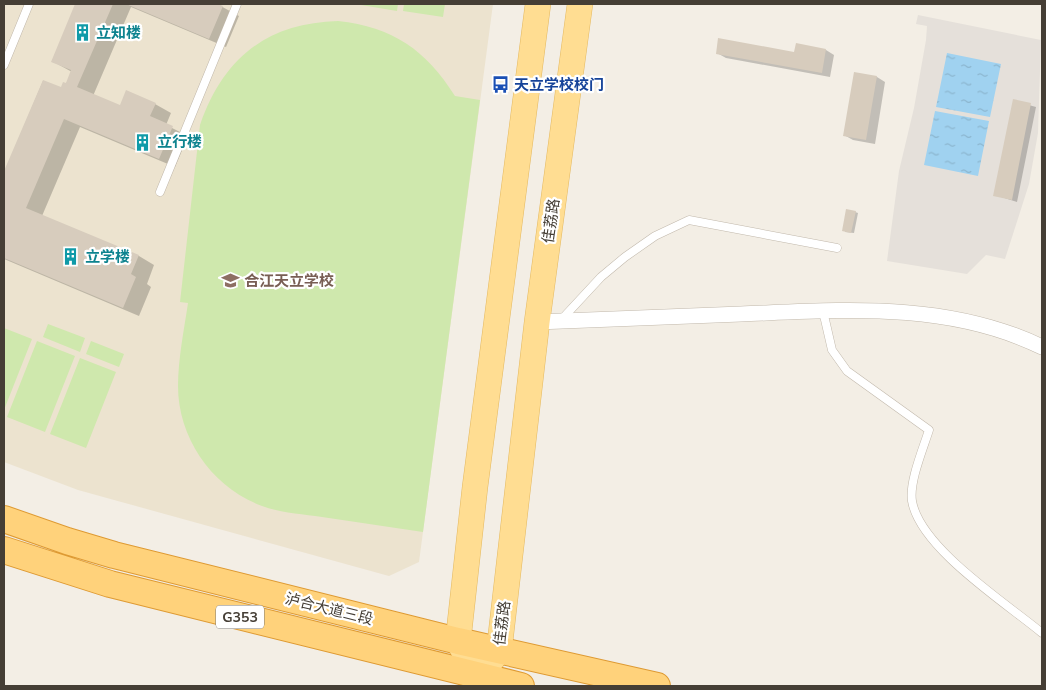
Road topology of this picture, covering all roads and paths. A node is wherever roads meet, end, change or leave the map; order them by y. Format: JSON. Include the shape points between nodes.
{"nodes":[{"id":1,"x":29,"y":4,"type":"edge"},
{"id":2,"x":237,"y":4,"type":"edge"},
{"id":3,"x":538,"y":4,"type":"edge"},
{"id":4,"x":580,"y":4,"type":"edge"},
{"id":5,"x":4,"y":65,"type":"edge"},
{"id":6,"x":160,"y":192,"type":"dead end"},
{"id":7,"x":837,"y":248,"type":"dead end"},
{"id":8,"x":824,"y":311,"type":"junction"},
{"id":9,"x":548,"y":321,"type":"junction"},
{"id":10,"x":1042,"y":347,"type":"edge"},
{"id":11,"x":475,"y":487,"type":"junction"},
{"id":12,"x":516,"y":492,"type":"junction"},
{"id":13,"x":4,"y":519,"type":"edge"},
{"id":14,"x":4,"y":550,"type":"edge"},
{"id":15,"x":328,"y":609,"type":"junction"},
{"id":16,"x":1042,"y":633,"type":"edge"},
{"id":17,"x":321,"y":637,"type":"junction"},
{"id":18,"x":458,"y":641,"type":"junction"},
{"id":19,"x":499,"y":651,"type":"junction"},
{"id":20,"x":478,"y":677,"type":"junction"},
{"id":21,"x":630,"y":683,"type":"edge"},
{"id":22,"x":521,"y":686,"type":"edge"},
{"id":23,"x":657,"y":686,"type":"edge"}],
"edges":[{"from":1,"to":5,"type":"lane"},
{"from":2,"to":6,"type":"lane"},
{"from":3,"to":11,"type":"main road"},
{"from":4,"to":9,"type":"main road","name":"佳荔路"},
{"from":7,"to":9,"type":"lane","via":[[689,220],[655,236],[625,257]]},
{"from":8,"to":9,"type":"street"},
{"from":8,"to":10,"type":"street","via":[[913,311],[989,326]]},
{"from":8,"to":16,"type":"lane","via":[[832,350],[847,371],[929,430],[915,476],[912,500],[923,528],[953,562]]},
{"from":9,"to":12,"type":"main road","name":"佳荔路"},
{"from":11,"to":12,"type":"main road"},
{"from":11,"to":18,"type":"main road"},
{"from":12,"to":19,"type":"main road","name":"佳荔路"},
{"from":13,"to":15,"type":"highway","name":"泸合大道三段","number":"G353","via":[[67,541]]},
{"from":14,"to":17,"type":"highway","name":"泸合大道三段","number":"G353","via":[[110,584]]},
{"from":15,"to":17,"type":"highway"},
{"from":15,"to":18,"type":"highway","name":"泸合大道三段","number":"G353"},
{"from":17,"to":20,"type":"highway","name":"泸合大道三段","number":"G353"},
{"from":18,"to":19,"type":"highway","name":"泸合大道三段","number":"G353"},
{"from":18,"to":20,"type":"main road"},
{"from":19,"to":20,"type":"main road","name":"佳荔路"},
{"from":19,"to":21,"type":"highway","name":"泸合大道三段","number":"G353"},
{"from":20,"to":22,"type":"highway","name":"泸合大道三段","number":"G353"},
{"from":21,"to":23,"type":"highway","name":"泸合大道三段","number":"G353"}]}
